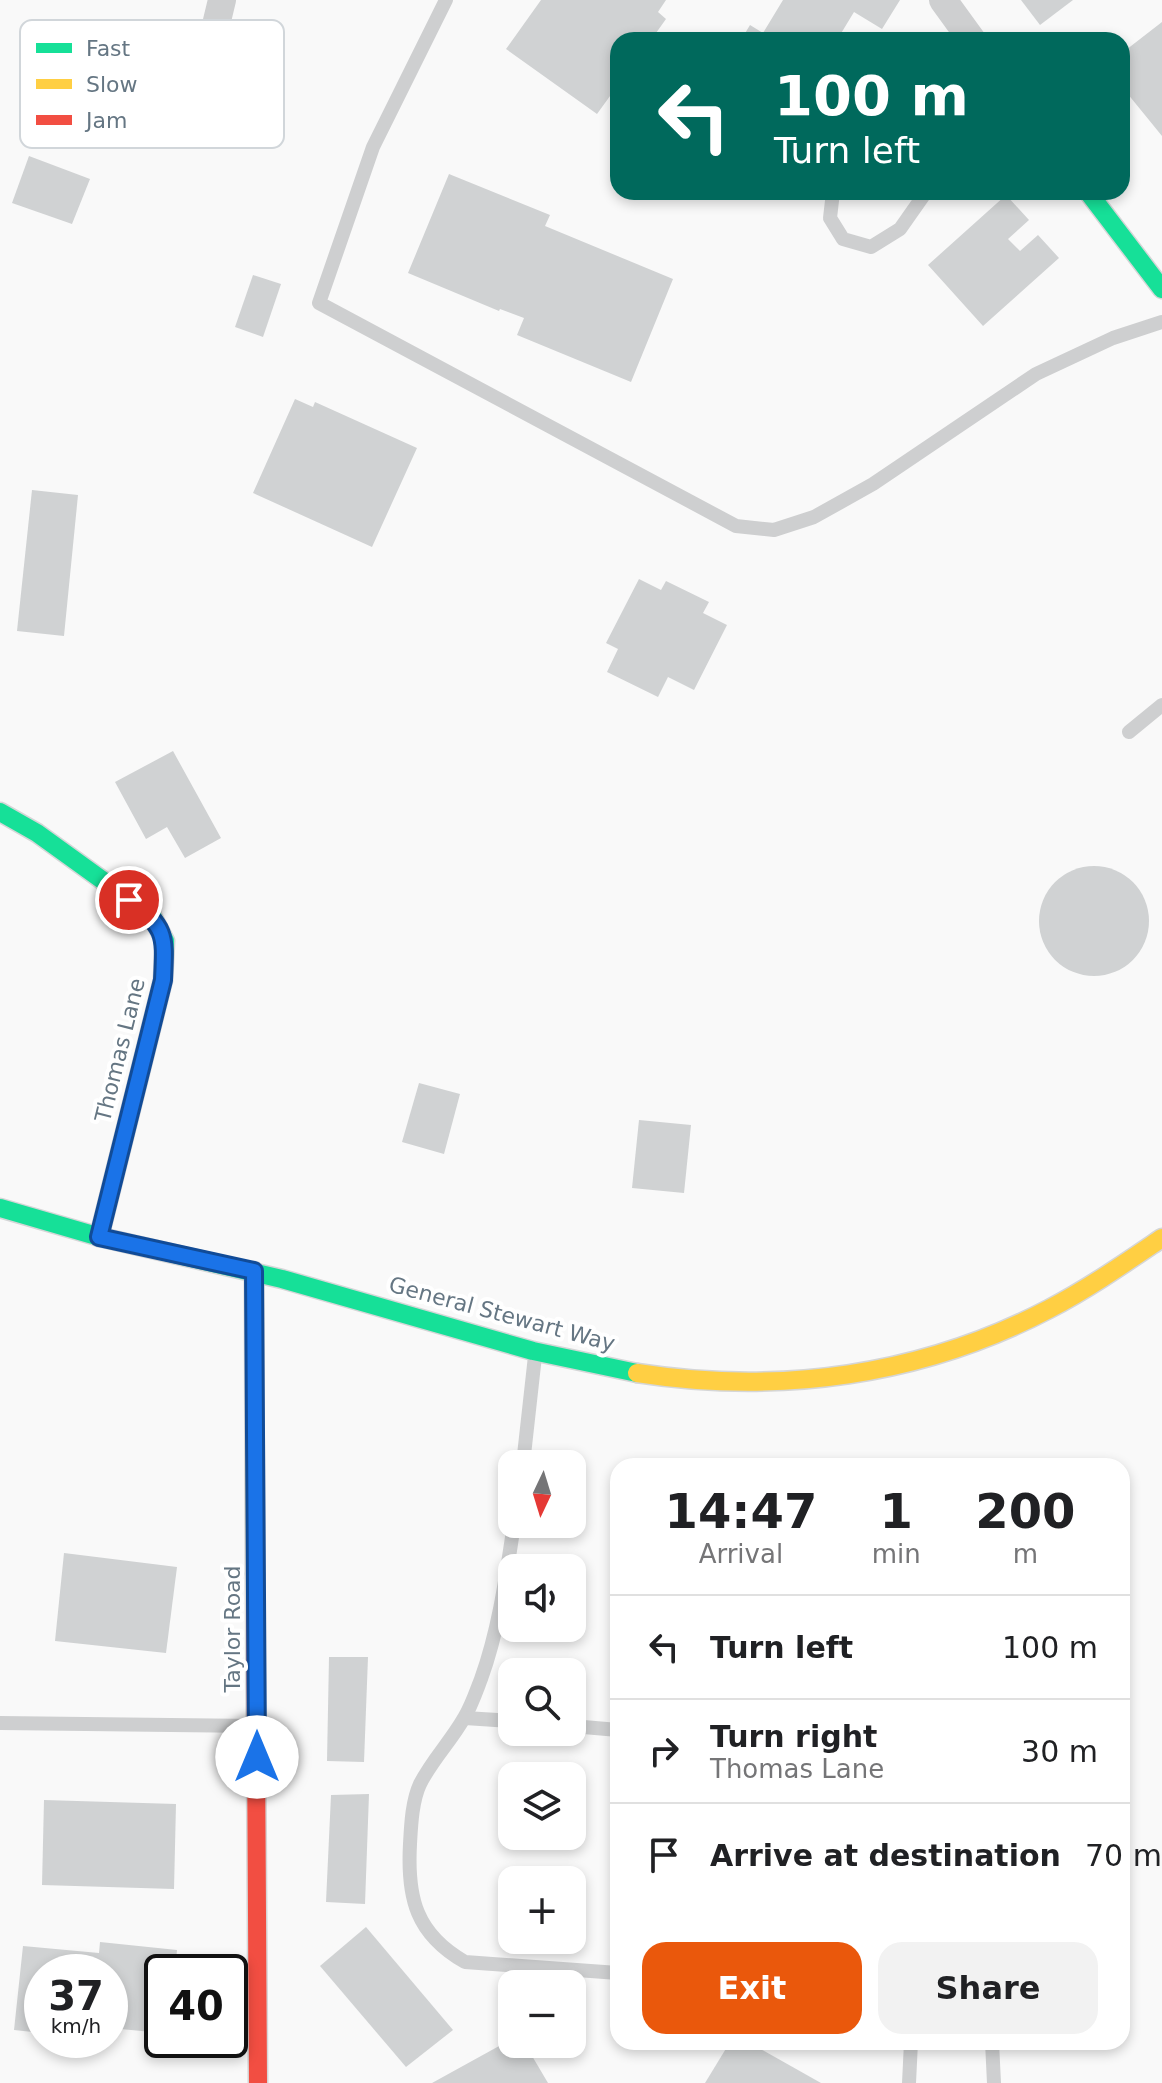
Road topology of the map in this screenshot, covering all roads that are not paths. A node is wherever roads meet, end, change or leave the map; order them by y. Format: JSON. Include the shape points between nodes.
{"nodes":[{"id":1,"x":222,"y":0,"type":"edge"},
{"id":2,"x":446,"y":0,"type":"edge"},
{"id":3,"x":943,"y":0,"type":"edge"},
{"id":4,"x":217,"y":20,"type":"edge"},
{"id":5,"x":961,"y":32,"type":"edge"},
{"id":6,"x":832,"y":200,"type":"edge"},
{"id":7,"x":920,"y":200,"type":"edge"},
{"id":8,"x":1094,"y":200,"type":"edge"},
{"id":9,"x":1162,"y":289,"type":"edge"},
{"id":10,"x":1162,"y":322,"type":"edge"},
{"id":11,"x":1162,"y":705,"type":"edge"},
{"id":12,"x":1129,"y":732,"type":"dead end"},
{"id":13,"x":0,"y":812,"type":"edge"},
{"id":14,"x":0,"y":1208,"type":"edge"},
{"id":15,"x":99,"y":1237,"type":"junction"},
{"id":16,"x":1162,"y":1238,"type":"edge"},
{"id":17,"x":254,"y":1271,"type":"junction"},
{"id":18,"x":535,"y":1352,"type":"junction"},
{"id":19,"x":524,"y":1450,"type":"edge"},
{"id":20,"x":512,"y":1538,"type":"edge"},
{"id":21,"x":465,"y":1718,"type":"junction"},
{"id":22,"x":498,"y":1720,"type":"edge"},
{"id":23,"x":0,"y":1723,"type":"edge"},
{"id":24,"x":256,"y":1726,"type":"junction"},
{"id":25,"x":586,"y":1727,"type":"edge"},
{"id":26,"x":610,"y":1729,"type":"edge"},
{"id":27,"x":610,"y":1972,"type":"edge"},
{"id":28,"x":911,"y":2050,"type":"edge"},
{"id":29,"x":992,"y":2050,"type":"edge"},
{"id":30,"x":261,"y":2073,"type":"edge"},
{"id":31,"x":909,"y":2083,"type":"edge"},
{"id":32,"x":994,"y":2083,"type":"edge"}],
"edges":[{"from":1,"to":4,"type":"street"},
{"from":2,"to":10,"type":"lane","via":[[373,147],[319,303],[736,526],[774,530],[814,517],[873,484],[1036,374]]},
{"from":3,"to":5,"type":"street"},
{"from":6,"to":7,"type":"lane","via":[[830,218],[843,239],[871,247],[900,229]]},
{"from":8,"to":9,"type":"street"},
{"from":11,"to":12,"type":"lane"},
{"from":13,"to":15,"type":"street","name":"Thomas Lane","via":[[152,916],[165,941],[163,980]]},
{"from":14,"to":15,"type":"street","name":"General Stewart Way"},
{"from":15,"to":17,"type":"street","name":"General Stewart Way"},
{"from":16,"to":18,"type":"street","name":"General Stewart Way","via":[[1055,1307],[986,1340],[884,1370],[775,1384],[728,1382],[670,1378]]},
{"from":17,"to":18,"type":"street","name":"General Stewart Way"},
{"from":17,"to":24,"type":"street","name":"Taylor Road"},
{"from":18,"to":19,"type":"lane"},
{"from":20,"to":21,"type":"lane","via":[[496,1632]]},
{"from":21,"to":22,"type":"lane"},
{"from":21,"to":27,"type":"lane","via":[[419,1787],[409,1870],[414,1907],[432,1938],[465,1962]]},
{"from":23,"to":24,"type":"lane"},
{"from":24,"to":30,"type":"street","name":"Taylor Road"},
{"from":25,"to":26,"type":"lane"},
{"from":28,"to":31,"type":"lane"},
{"from":29,"to":32,"type":"lane"}]}
